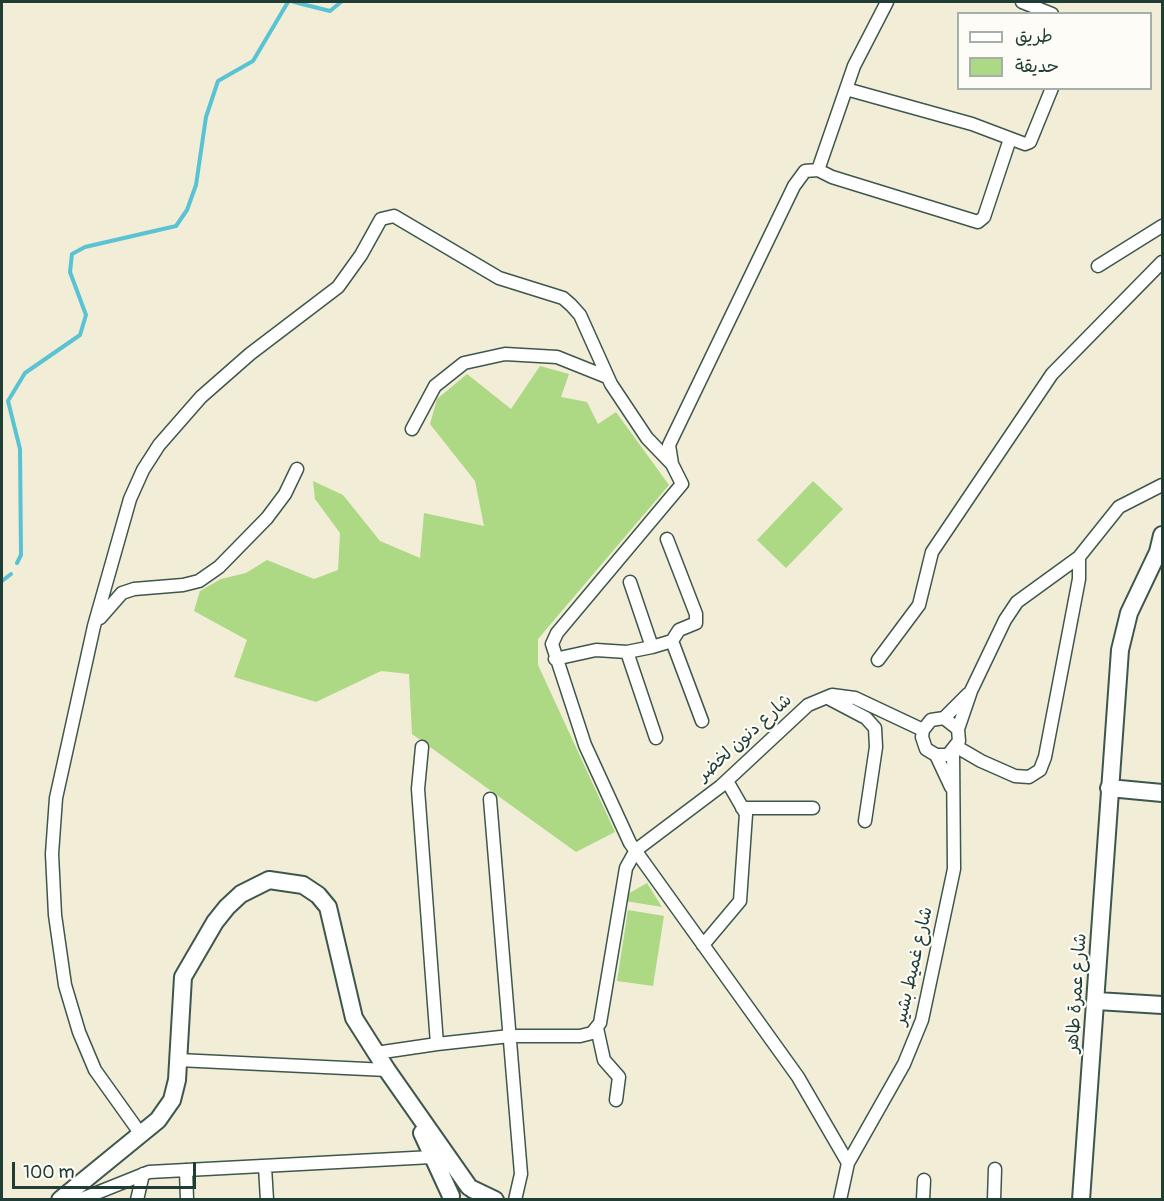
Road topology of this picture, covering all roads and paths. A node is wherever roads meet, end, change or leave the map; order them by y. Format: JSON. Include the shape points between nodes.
{"nodes":[{"id":1,"x":887,"y":2,"type":"edge"},
{"id":2,"x":1022,"y":2,"type":"edge"},
{"id":3,"x":1047,"y":12,"type":"edge"},
{"id":4,"x":846,"y":89,"type":"junction"},
{"id":5,"x":1051,"y":90,"type":"edge"},
{"id":6,"x":1010,"y":139,"type":"junction"},
{"id":7,"x":818,"y":170,"type":"junction"},
{"id":8,"x":1162,"y":226,"type":"edge"},
{"id":9,"x":1162,"y":262,"type":"edge"},
{"id":10,"x":1098,"y":266,"type":"dead end"},
{"id":11,"x":608,"y":377,"type":"junction"},
{"id":12,"x":411,"y":429,"type":"dead end"},
{"id":13,"x":672,"y":464,"type":"junction"},
{"id":14,"x":297,"y":470,"type":"dead end"},
{"id":15,"x":1162,"y":485,"type":"edge"},
{"id":16,"x":1162,"y":535,"type":"edge"},
{"id":17,"x":667,"y":539,"type":"dead end"},
{"id":18,"x":1160,"y":550,"type":"edge"},
{"id":19,"x":1078,"y":557,"type":"junction"},
{"id":20,"x":630,"y":582,"type":"dead end"},
{"id":21,"x":94,"y":626,"type":"junction"},
{"id":22,"x":672,"y":642,"type":"junction"},
{"id":23,"x":652,"y":647,"type":"junction"},
{"id":24,"x":627,"y":652,"type":"junction"},
{"id":25,"x":555,"y":659,"type":"junction"},
{"id":26,"x":878,"y":660,"type":"dead end"},
{"id":27,"x":971,"y":691,"type":"junction"},
{"id":28,"x":827,"y":697,"type":"junction"},
{"id":29,"x":944,"y":718,"type":"junction"},
{"id":30,"x":702,"y":721,"type":"dead end"},
{"id":31,"x":958,"y":729,"type":"junction"},
{"id":32,"x":923,"y":730,"type":"junction"},
{"id":33,"x":656,"y":738,"type":"dead end"},
{"id":34,"x":422,"y":747,"type":"dead end"},
{"id":35,"x":955,"y":749,"type":"junction"},
{"id":36,"x":936,"y":755,"type":"junction"},
{"id":37,"x":727,"y":781,"type":"junction"},
{"id":38,"x":1109,"y":788,"type":"junction"},
{"id":39,"x":1162,"y":793,"type":"edge"},
{"id":40,"x":953,"y":794,"type":"junction"},
{"id":41,"x":490,"y":799,"type":"dead end"},
{"id":42,"x":742,"y":808,"type":"junction"},
{"id":43,"x":813,"y":808,"type":"dead end"},
{"id":44,"x":865,"y":821,"type":"dead end"},
{"id":45,"x":636,"y":850,"type":"junction"},
{"id":46,"x":703,"y":945,"type":"junction"},
{"id":47,"x":1097,"y":1001,"type":"junction"},
{"id":48,"x":1162,"y":1005,"type":"edge"},
{"id":49,"x":597,"y":1028,"type":"junction"},
{"id":50,"x":510,"y":1036,"type":"junction"},
{"id":51,"x":437,"y":1044,"type":"junction"},
{"id":52,"x":376,"y":1053,"type":"junction"},
{"id":53,"x":178,"y":1060,"type":"junction"},
{"id":54,"x":387,"y":1070,"type":"junction"},
{"id":55,"x":616,"y":1100,"type":"dead end"},
{"id":56,"x":408,"y":1102,"type":"junction"},
{"id":57,"x":141,"y":1133,"type":"junction"},
{"id":58,"x":432,"y":1157,"type":"junction"},
{"id":59,"x":848,"y":1163,"type":"junction"},
{"id":60,"x":265,"y":1167,"type":"junction"},
{"id":61,"x":995,"y":1169,"type":"dead end"},
{"id":62,"x":186,"y":1170,"type":"junction"},
{"id":63,"x":142,"y":1174,"type":"junction"},
{"id":64,"x":924,"y":1180,"type":"dead end"},
{"id":65,"x":472,"y":1192,"type":"edge"},
{"id":66,"x":451,"y":1198,"type":"edge"},
{"id":67,"x":60,"y":1200,"type":"edge"},
{"id":68,"x":79,"y":1200,"type":"edge"},
{"id":69,"x":138,"y":1200,"type":"edge"},
{"id":70,"x":187,"y":1200,"type":"edge"},
{"id":71,"x":267,"y":1200,"type":"edge"},
{"id":72,"x":495,"y":1200,"type":"edge"},
{"id":73,"x":515,"y":1200,"type":"edge"},
{"id":74,"x":840,"y":1200,"type":"edge"},
{"id":75,"x":923,"y":1200,"type":"edge"},
{"id":76,"x":994,"y":1200,"type":"edge"},
{"id":77,"x":1081,"y":1200,"type":"edge"}],
"edges":[{"from":1,"to":4,"type":"street"},
{"from":2,"to":3,"type":"street"},
{"from":4,"to":6,"type":"street","via":[[972,124]]},
{"from":4,"to":7,"type":"street"},
{"from":5,"to":6,"type":"street","via":[[1030,142],[1022,144]]},
{"from":6,"to":7,"type":"street","via":[[984,217],[978,222]]},
{"from":7,"to":13,"type":"street","via":[[805,171],[794,186],[669,445]]},
{"from":8,"to":10,"type":"street"},
{"from":9,"to":26,"type":"street","via":[[1052,374],[932,552],[919,605]]},
{"from":11,"to":12,"type":"street","via":[[557,357],[505,354],[464,363],[435,386]]},
{"from":11,"to":13,"type":"street","via":[[647,438]]},
{"from":11,"to":21,"type":"street","via":[[580,315],[563,298],[499,278],[394,216],[381,219],[338,287],[201,397],[159,446],[130,499]]},
{"from":13,"to":25,"type":"street","via":[[682,484],[557,633],[552,644]]},
{"from":14,"to":21,"type":"street","via":[[267,518],[219,567],[183,585],[122,593]]},
{"from":15,"to":19,"type":"street","via":[[1119,507]]},
{"from":16,"to":18,"type":"main road","name":"شارع عمرة طاهر"},
{"from":17,"to":22,"type":"street","via":[[698,619],[679,630]]},
{"from":18,"to":38,"type":"main road","name":"شارع عمرة طاهر","via":[[1129,613],[1122,638]]},
{"from":19,"to":27,"type":"street","via":[[1017,602]]},
{"from":19,"to":35,"type":"street","via":[[1079,579],[1040,770],[1029,777],[1015,776]]},
{"from":20,"to":23,"type":"street"},
{"from":21,"to":57,"type":"street","via":[[56,798],[52,854],[55,915],[64,985],[79,1032],[95,1070]]},
{"from":22,"to":23,"type":"street"},
{"from":22,"to":30,"type":"street"},
{"from":23,"to":24,"type":"street"},
{"from":24,"to":25,"type":"street","via":[[596,650]]},
{"from":24,"to":33,"type":"street"},
{"from":25,"to":45,"type":"street","via":[[585,745]]},
{"from":27,"to":29,"type":"street"},
{"from":27,"to":31,"type":"street"},
{"from":28,"to":32,"type":"street","via":[[855,698]]},
{"from":28,"to":37,"type":"street","name":"شارع دنون لخضر","via":[[808,705]]},
{"from":28,"to":44,"type":"street","via":[[866,718],[875,728],[876,747]]},
{"from":29,"to":31,"type":"street"},
{"from":29,"to":32,"type":"street","via":[[931,720]]},
{"from":31,"to":35,"type":"street"},
{"from":32,"to":36,"type":"street","via":[[923,743]]},
{"from":34,"to":51,"type":"street","via":[[418,789]]},
{"from":35,"to":36,"type":"street"},
{"from":35,"to":40,"type":"street","name":"شارع غميط بشير"},
{"from":36,"to":40,"type":"street"},
{"from":37,"to":42,"type":"street"},
{"from":37,"to":45,"type":"street","name":"شارع دنون لخضر"},
{"from":38,"to":39,"type":"main road"},
{"from":38,"to":47,"type":"main road","name":"شارع عمرة طاهر"},
{"from":40,"to":59,"type":"street","name":"شارع غميط بشير","via":[[954,869],[922,1020],[904,1064]]},
{"from":41,"to":50,"type":"street"},
{"from":42,"to":43,"type":"street"},
{"from":42,"to":46,"type":"street","via":[[746,814],[740,901]]},
{"from":45,"to":46,"type":"street"},
{"from":45,"to":49,"type":"street","via":[[626,868]]},
{"from":46,"to":59,"type":"street","via":[[798,1077]]},
{"from":47,"to":48,"type":"main road"},
{"from":47,"to":77,"type":"main road","name":"شارع عمرة طاهر"},
{"from":49,"to":50,"type":"street","via":[[586,1035]]},
{"from":49,"to":55,"type":"street","via":[[604,1060],[619,1077]]},
{"from":50,"to":51,"type":"street"},
{"from":50,"to":73,"type":"street","via":[[520,1174]]},
{"from":51,"to":52,"type":"street"},
{"from":52,"to":53,"type":"main road","via":[[354,1018],[328,907],[303,885],[269,880],[241,894],[227,907],[193,957],[183,977]]},
{"from":52,"to":54,"type":"main road"},
{"from":53,"to":54,"type":"street"},
{"from":53,"to":57,"type":"main road","via":[[172,1100],[158,1120]]},
{"from":54,"to":56,"type":"main road"},
{"from":56,"to":58,"type":"main road"},
{"from":56,"to":65,"type":"main road"},
{"from":57,"to":67,"type":"main road"},
{"from":58,"to":60,"type":"street"},
{"from":58,"to":66,"type":"main road"},
{"from":59,"to":74,"type":"street","name":"شارع غميط بشير"},
{"from":60,"to":62,"type":"street"},
{"from":60,"to":71,"type":"street"},
{"from":61,"to":76,"type":"street"},
{"from":62,"to":63,"type":"street"},
{"from":62,"to":70,"type":"street"},
{"from":63,"to":68,"type":"street"},
{"from":63,"to":69,"type":"street"},
{"from":64,"to":75,"type":"street"},
{"from":65,"to":66,"type":"main road","via":[[458,1187]]},
{"from":65,"to":72,"type":"main road"}]}
